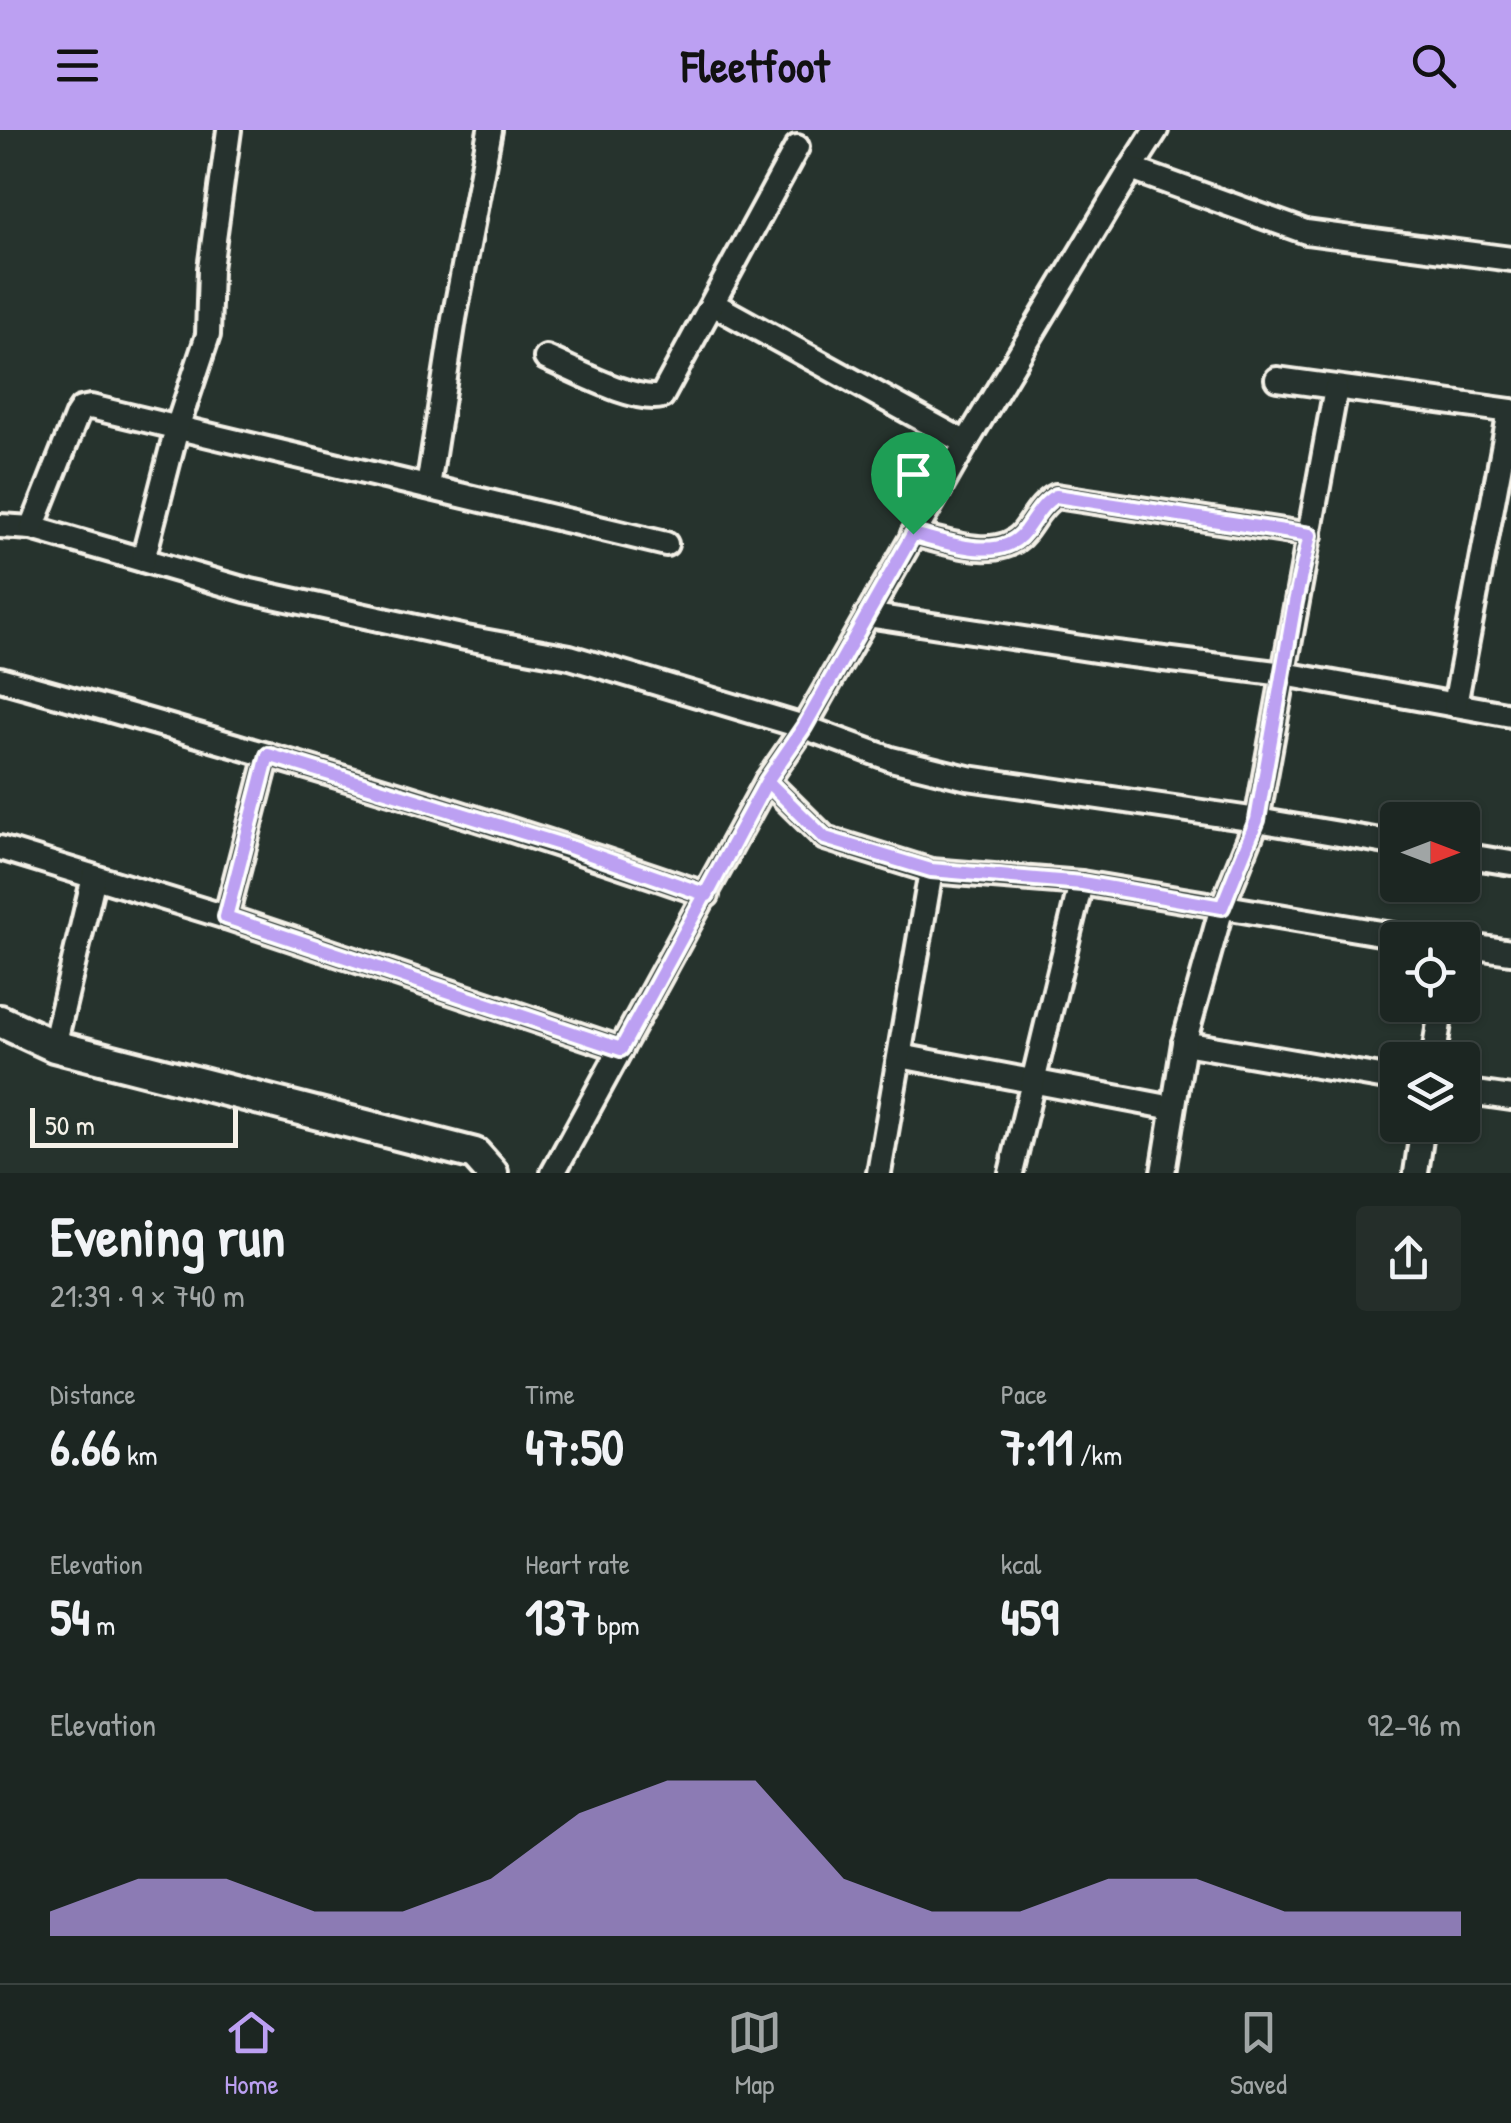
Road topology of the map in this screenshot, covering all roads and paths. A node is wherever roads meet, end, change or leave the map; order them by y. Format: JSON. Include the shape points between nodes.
{"nodes":[{"id":1,"x":490,"y":130,"type":"edge"},
{"id":2,"x":1156,"y":130,"type":"edge"},
{"id":3,"x":222,"y":131,"type":"edge"},
{"id":4,"x":796,"y":147,"type":"dead end"},
{"id":5,"x":1131,"y":169,"type":"junction"},
{"id":6,"x":1511,"y":258,"type":"edge"},
{"id":7,"x":713,"y":304,"type":"junction"},
{"id":8,"x":546,"y":358,"type":"dead end"},
{"id":9,"x":1277,"y":379,"type":"dead end"},
{"id":10,"x":1336,"y":388,"type":"junction"},
{"id":11,"x":1510,"y":411,"type":"edge"},
{"id":12,"x":177,"y":428,"type":"junction"},
{"id":13,"x":966,"y":443,"type":"junction"},
{"id":14,"x":428,"y":488,"type":"junction"},
{"id":15,"x":0,"y":526,"type":"edge"},
{"id":16,"x":32,"y":528,"type":"junction"},
{"id":17,"x":913,"y":534,"type":"junction"},
{"id":18,"x":1310,"y":535,"type":"junction"},
{"id":19,"x":666,"y":544,"type":"dead end"},
{"id":20,"x":143,"y":560,"type":"junction"},
{"id":21,"x":867,"y":615,"type":"junction"},
{"id":22,"x":1284,"y":674,"type":"junction"},
{"id":23,"x":0,"y":679,"type":"edge"},
{"id":24,"x":1454,"y":705,"type":"junction"},
{"id":25,"x":1511,"y":715,"type":"edge"},
{"id":26,"x":804,"y":727,"type":"junction"},
{"id":27,"x":268,"y":755,"type":"junction"},
{"id":28,"x":767,"y":781,"type":"junction"},
{"id":29,"x":1257,"y":820,"type":"junction"},
{"id":30,"x":1380,"y":841,"type":"edge"},
{"id":31,"x":0,"y":848,"type":"edge"},
{"id":32,"x":1480,"y":858,"type":"edge"},
{"id":33,"x":1511,"y":863,"type":"edge"},
{"id":34,"x":931,"y":870,"type":"junction"},
{"id":35,"x":94,"y":877,"type":"junction"},
{"id":36,"x":1082,"y":883,"type":"junction"},
{"id":37,"x":707,"y":895,"type":"junction"},
{"id":38,"x":1222,"y":907,"type":"junction"},
{"id":39,"x":226,"y":917,"type":"junction"},
{"id":40,"x":1380,"y":933,"type":"edge"},
{"id":41,"x":1480,"y":948,"type":"edge"},
{"id":42,"x":1511,"y":952,"type":"edge"},
{"id":43,"x":0,"y":1021,"type":"edge"},
{"id":44,"x":1184,"y":1042,"type":"junction"},
{"id":45,"x":54,"y":1046,"type":"junction"},
{"id":46,"x":621,"y":1049,"type":"junction"},
{"id":47,"x":900,"y":1056,"type":"junction"},
{"id":48,"x":1380,"y":1077,"type":"edge"},
{"id":49,"x":1033,"y":1083,"type":"junction"},
{"id":50,"x":1480,"y":1094,"type":"edge"},
{"id":51,"x":1511,"y":1098,"type":"edge"},
{"id":52,"x":1173,"y":1108,"type":"junction"},
{"id":53,"x":1421,"y":1142,"type":"edge"},
{"id":54,"x":492,"y":1173,"type":"edge"},
{"id":55,"x":554,"y":1173,"type":"edge"},
{"id":56,"x":879,"y":1173,"type":"edge"},
{"id":57,"x":1011,"y":1173,"type":"edge"},
{"id":58,"x":1163,"y":1173,"type":"edge"},
{"id":59,"x":1416,"y":1173,"type":"edge"}],
"edges":[{"from":1,"to":14,"type":"street"},
{"from":2,"to":5,"type":"street"},
{"from":3,"to":12,"type":"street","via":[[208,336]]},
{"from":4,"to":7,"type":"street"},
{"from":5,"to":6,"type":"street","via":[[1306,232]]},
{"from":5,"to":13,"type":"street"},
{"from":7,"to":8,"type":"street","via":[[658,398]]},
{"from":7,"to":13,"type":"street"},
{"from":9,"to":10,"type":"street"},
{"from":10,"to":11,"type":"street"},
{"from":10,"to":18,"type":"street"},
{"from":11,"to":24,"type":"street"},
{"from":12,"to":14,"type":"street"},
{"from":12,"to":16,"type":"street","via":[[81,409]]},
{"from":12,"to":20,"type":"street"},
{"from":13,"to":17,"type":"street"},
{"from":14,"to":19,"type":"street"},
{"from":15,"to":16,"type":"street"},
{"from":16,"to":20,"type":"street"},
{"from":17,"to":18,"type":"street","via":[[972,547],[1008,546],[1056,496]]},
{"from":17,"to":21,"type":"street"},
{"from":18,"to":22,"type":"street"},
{"from":20,"to":26,"type":"street","via":[[336,611],[570,656]]},
{"from":21,"to":22,"type":"street"},
{"from":21,"to":26,"type":"street"},
{"from":22,"to":24,"type":"street"},
{"from":22,"to":29,"type":"street"},
{"from":23,"to":27,"type":"street"},
{"from":24,"to":25,"type":"street"},
{"from":26,"to":28,"type":"street"},
{"from":26,"to":29,"type":"street","via":[[968,778]]},
{"from":27,"to":37,"type":"street"},
{"from":27,"to":39,"type":"street"},
{"from":28,"to":34,"type":"street","via":[[825,838]]},
{"from":28,"to":37,"type":"street"},
{"from":29,"to":30,"type":"street"},
{"from":29,"to":38,"type":"street"},
{"from":31,"to":35,"type":"street"},
{"from":32,"to":33,"type":"street"},
{"from":34,"to":36,"type":"street"},
{"from":34,"to":47,"type":"street"},
{"from":35,"to":39,"type":"street"},
{"from":35,"to":45,"type":"street"},
{"from":36,"to":38,"type":"street"},
{"from":36,"to":49,"type":"street"},
{"from":37,"to":46,"type":"street"},
{"from":38,"to":40,"type":"street"},
{"from":38,"to":44,"type":"street"},
{"from":39,"to":46,"type":"street"},
{"from":41,"to":42,"type":"street"},
{"from":43,"to":45,"type":"street"},
{"from":44,"to":48,"type":"street"},
{"from":44,"to":52,"type":"street"},
{"from":45,"to":54,"type":"street","via":[[475,1154]]},
{"from":46,"to":55,"type":"street"},
{"from":47,"to":49,"type":"street"},
{"from":47,"to":56,"type":"street"},
{"from":49,"to":52,"type":"street"},
{"from":49,"to":57,"type":"street"},
{"from":50,"to":51,"type":"street"},
{"from":52,"to":58,"type":"street"},
{"from":53,"to":59,"type":"street"}]}
